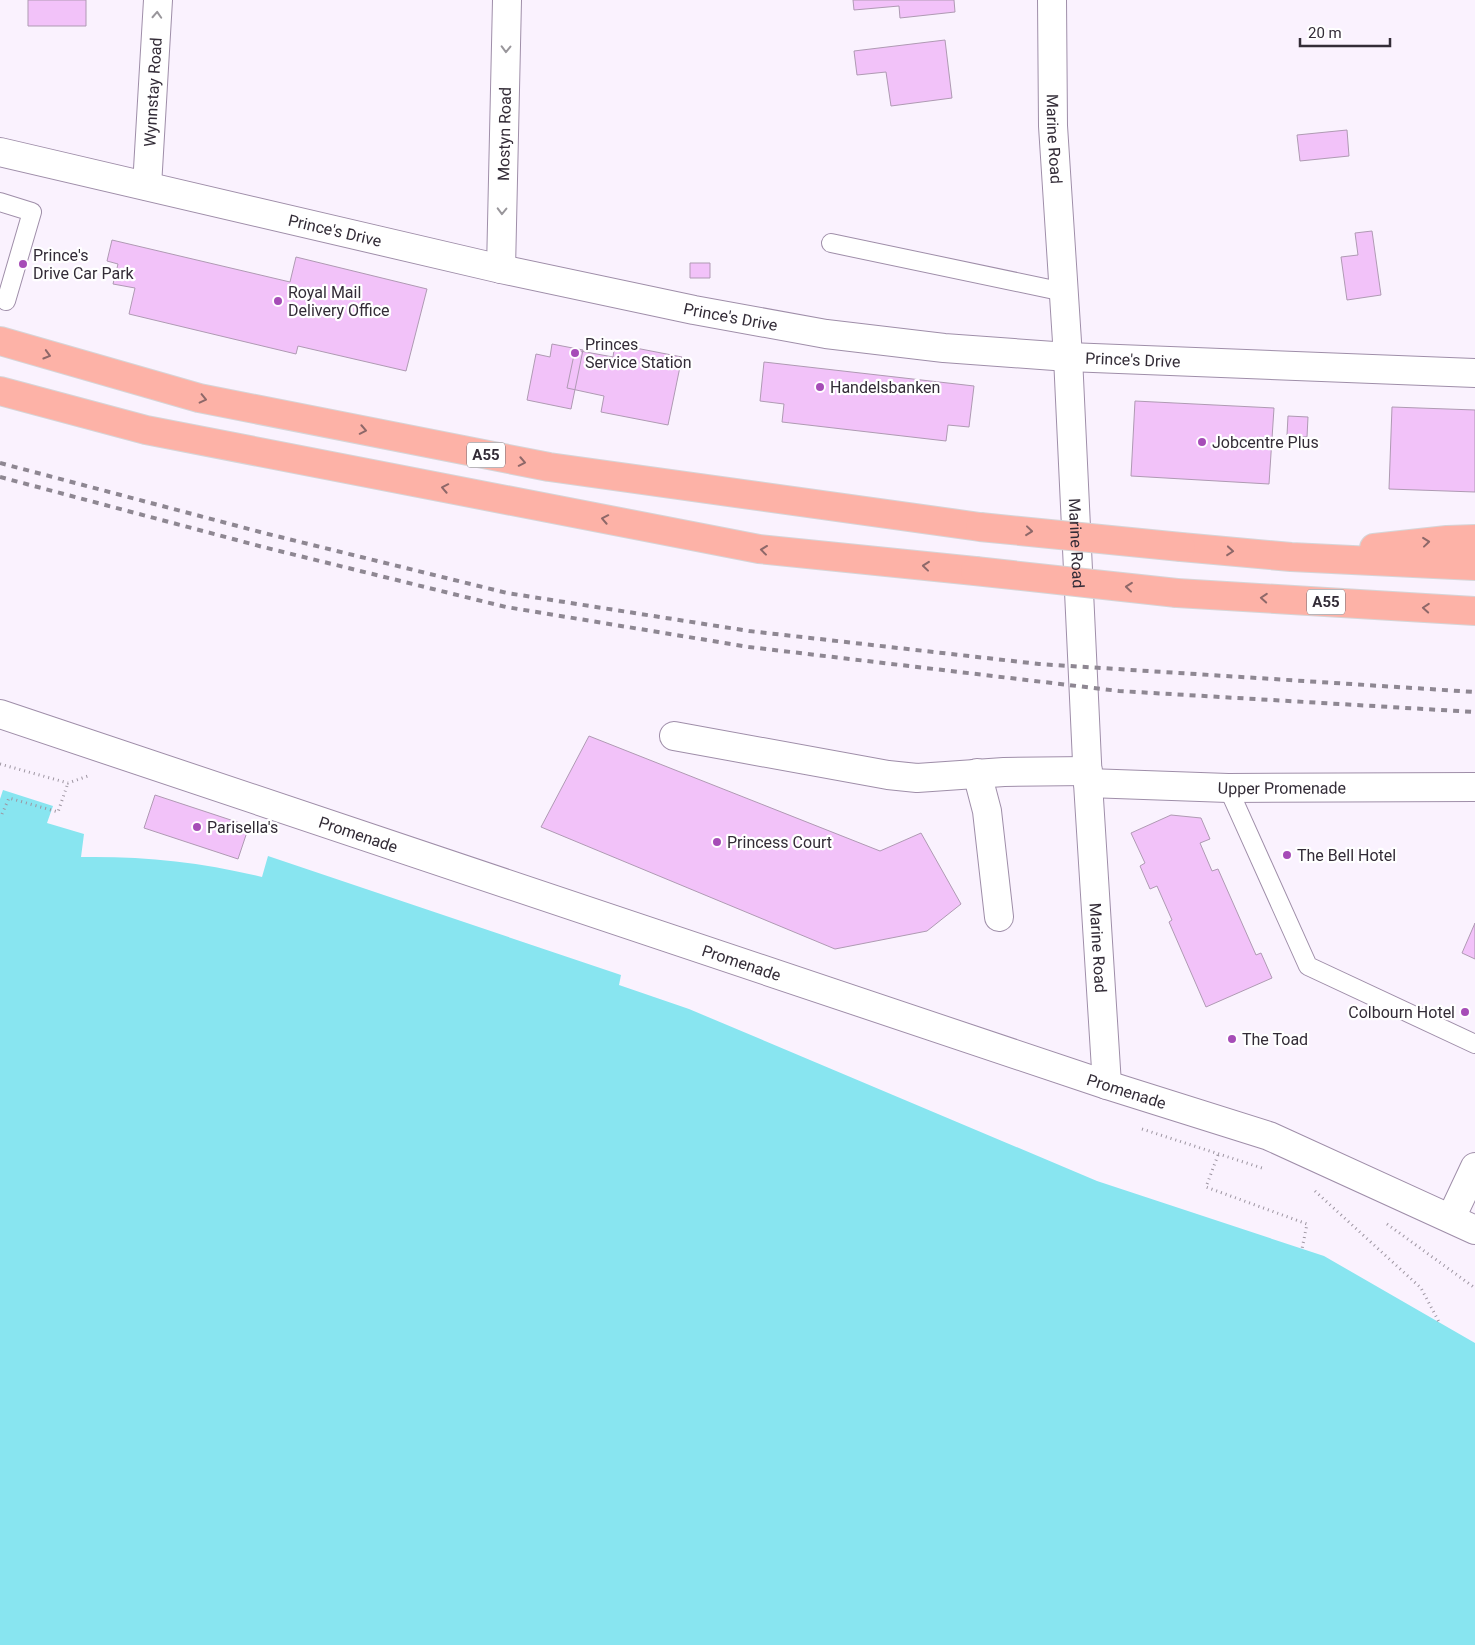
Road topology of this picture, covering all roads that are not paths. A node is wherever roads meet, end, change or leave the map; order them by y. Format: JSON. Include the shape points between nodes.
{"nodes":[{"id":1,"x":158,"y":0,"type":"edge"},
{"id":2,"x":507,"y":0,"type":"edge"},
{"id":3,"x":1052,"y":0,"type":"edge"},
{"id":4,"x":0,"y":152,"type":"edge"},
{"id":5,"x":147,"y":186,"type":"junction"},
{"id":6,"x":0,"y":202,"type":"edge"},
{"id":7,"x":831,"y":243,"type":"dead end"},
{"id":8,"x":501,"y":269,"type":"junction"},
{"id":9,"x":1064,"y":292,"type":"junction"},
{"id":10,"x":6,"y":301,"type":"dead end"},
{"id":11,"x":0,"y":341,"type":"edge"},
{"id":12,"x":1068,"y":357,"type":"junction"},
{"id":13,"x":1475,"y":372,"type":"edge"},
{"id":14,"x":0,"y":391,"type":"edge"},
{"id":15,"x":1475,"y":540,"type":"edge"},
{"id":16,"x":1291,"y":557,"type":"junction"},
{"id":17,"x":1475,"y":566,"type":"edge"},
{"id":18,"x":1475,"y":611,"type":"edge"},
{"id":19,"x":0,"y":714,"type":"edge"},
{"id":20,"x":674,"y":736,"type":"dead end"},
{"id":21,"x":977,"y":773,"type":"junction"},
{"id":22,"x":1088,"y":777,"type":"junction"},
{"id":23,"x":1475,"y":787,"type":"edge"},
{"id":24,"x":1228,"y":788,"type":"junction"},
{"id":25,"x":999,"y":918,"type":"dead end"},
{"id":26,"x":1475,"y":1044,"type":"edge"},
{"id":27,"x":1106,"y":1085,"type":"junction"},
{"id":28,"x":1475,"y":1166,"type":"edge"},
{"id":29,"x":1451,"y":1218,"type":"junction"},
{"id":30,"x":1475,"y":1230,"type":"edge"}],
"edges":[{"from":5,"to":1,"type":"street","name":"Wynnstay Road","one_way":true},
{"from":2,"to":8,"type":"street","name":"Mostyn Road","one_way":true},
{"from":3,"to":9,"type":"street","name":"Marine Road","via":[[1052,126]]},
{"from":4,"to":5,"type":"street","name":"Prince's Drive"},
{"from":5,"to":8,"type":"street","name":"Prince's Drive"},
{"from":6,"to":10,"type":"lane","via":[[32,212]]},
{"from":7,"to":9,"type":"lane"},
{"from":8,"to":12,"type":"street","name":"Prince's Drive","via":[[826,334],[944,348]]},
{"from":9,"to":12,"type":"street","name":"Marine Road"},
{"from":11,"to":16,"type":"highway","number":"A55","one_way":true,"bridge":true,"via":[[200,398],[549,467],[980,527]]},
{"from":12,"to":13,"type":"street","name":"Prince's Drive"},
{"from":12,"to":22,"type":"street","name":"Marine Road"},
{"from":18,"to":14,"type":"highway","number":"A55","one_way":true,"bridge":true,"via":[[1177,593],[759,550],[146,430]]},
{"from":16,"to":15,"type":"highway","one_way":true,"via":[[1446,540]]},
{"from":16,"to":17,"type":"highway","number":"A55"},
{"from":19,"to":27,"type":"street","name":"Promenade"},
{"from":20,"to":21,"type":"street","name":"Upper Promenade","via":[[888,775],[917,778]]},
{"from":21,"to":22,"type":"street","name":"Upper Promenade"},
{"from":21,"to":25,"type":"street","via":[[987,811]]},
{"from":22,"to":24,"type":"street","name":"Upper Promenade"},
{"from":22,"to":27,"type":"street","name":"Marine Road"},
{"from":23,"to":24,"type":"street","name":"Upper Promenade"},
{"from":24,"to":26,"type":"lane","via":[[1308,966]]},
{"from":27,"to":29,"type":"street","name":"Promenade","via":[[1269,1136]]},
{"from":28,"to":29,"type":"street"},
{"from":29,"to":30,"type":"street","name":"Promenade"}]}
